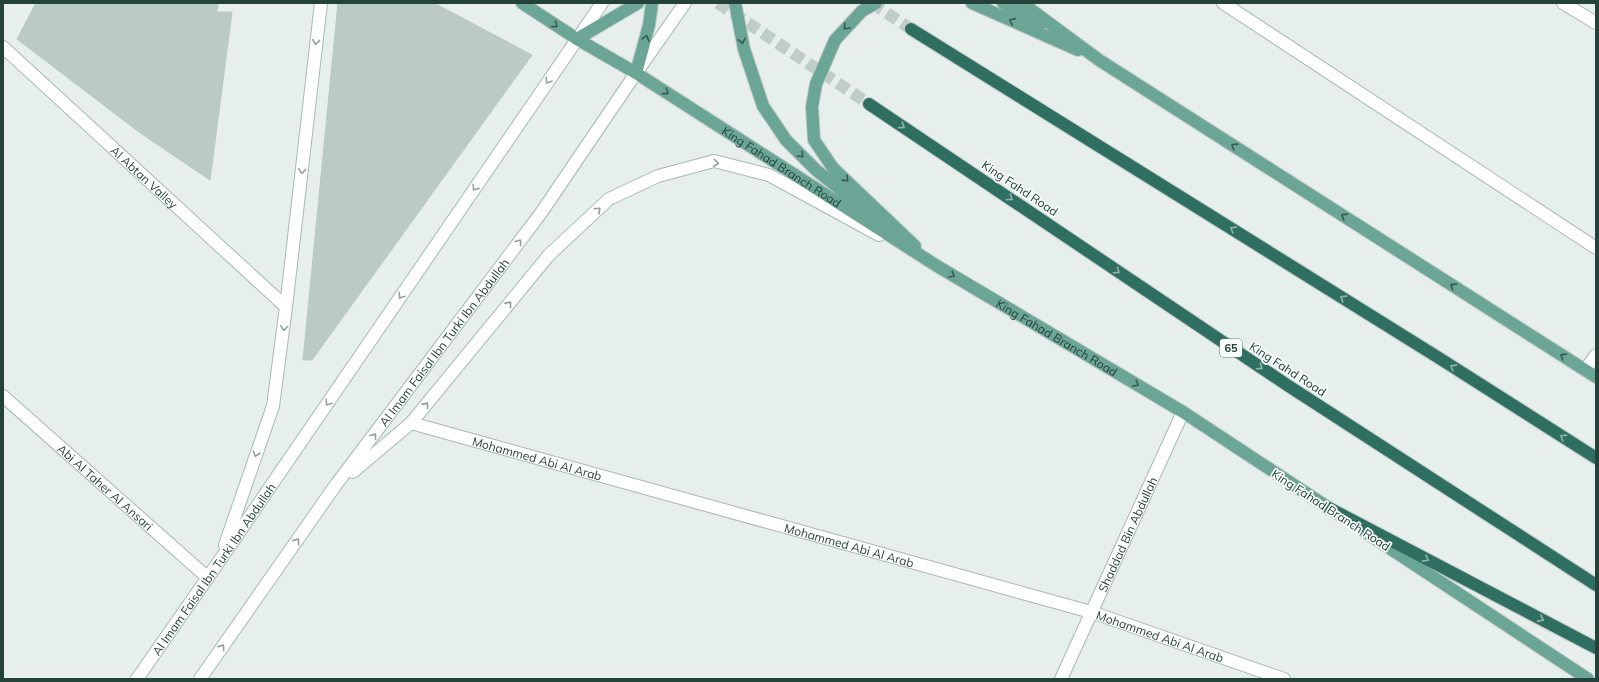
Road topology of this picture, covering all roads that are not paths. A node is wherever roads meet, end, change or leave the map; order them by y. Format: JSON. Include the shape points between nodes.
{"nodes":[{"id":1,"x":321,"y":3,"type":"edge"},
{"id":2,"x":522,"y":3,"type":"edge"},
{"id":3,"x":602,"y":3,"type":"edge"},
{"id":4,"x":638,"y":3,"type":"edge"},
{"id":5,"x":652,"y":3,"type":"edge"},
{"id":6,"x":685,"y":3,"type":"edge"},
{"id":7,"x":735,"y":3,"type":"edge"},
{"id":8,"x":876,"y":3,"type":"edge"},
{"id":9,"x":972,"y":3,"type":"edge"},
{"id":10,"x":1003,"y":3,"type":"edge"},
{"id":11,"x":1022,"y":3,"type":"edge"},
{"id":12,"x":1223,"y":3,"type":"edge"},
{"id":13,"x":1563,"y":3,"type":"edge"},
{"id":14,"x":1596,"y":24,"type":"edge"},
{"id":15,"x":911,"y":29,"type":"tunnel mouth"},
{"id":16,"x":577,"y":39,"type":"junction"},
{"id":17,"x":3,"y":47,"type":"edge"},
{"id":18,"x":1099,"y":60,"type":"junction"},
{"id":19,"x":636,"y":73,"type":"junction"},
{"id":20,"x":870,"y":104,"type":"tunnel mouth"},
{"id":21,"x":1596,"y":248,"type":"edge"},
{"id":22,"x":936,"y":266,"type":"junction"},
{"id":23,"x":286,"y":307,"type":"junction"},
{"id":24,"x":1596,"y":355,"type":"edge"},
{"id":25,"x":1591,"y":374,"type":"edge"},
{"id":26,"x":3,"y":396,"type":"edge"},
{"id":27,"x":1183,"y":412,"type":"junction"},
{"id":28,"x":411,"y":423,"type":"junction"},
{"id":29,"x":1596,"y":458,"type":"edge"},
{"id":30,"x":335,"y":486,"type":"junction"},
{"id":31,"x":1329,"y":508,"type":"junction"},
{"id":32,"x":220,"y":560,"type":"junction"},
{"id":33,"x":208,"y":578,"type":"junction"},
{"id":34,"x":1596,"y":585,"type":"edge"},
{"id":35,"x":1091,"y":612,"type":"junction"},
{"id":36,"x":1596,"y":648,"type":"edge"},
{"id":37,"x":1266,"y":676,"type":"edge"},
{"id":38,"x":137,"y":679,"type":"edge"},
{"id":39,"x":200,"y":679,"type":"edge"},
{"id":40,"x":1061,"y":679,"type":"edge"},
{"id":41,"x":1284,"y":679,"type":"edge"},
{"id":42,"x":1588,"y":679,"type":"edge"}],
"edges":[{"from":1,"to":23,"type":"street","one_way":true},
{"from":2,"to":16,"type":"main road","name":"King Fahad Branch Road","one_way":true},
{"from":3,"to":16,"type":"street","name":"Al Imam Faisal Ibn Turki Ibn Abdullah"},
{"from":4,"to":16,"type":"main road"},
{"from":19,"to":5,"type":"main road","one_way":true,"via":[[650,25]]},
{"from":6,"to":19,"type":"street","name":"Al Imam Faisal Ibn Turki Ibn Abdullah"},
{"from":7,"to":22,"type":"main road","one_way":true,"via":[[744,49],[763,106],[786,140],[816,170]]},
{"from":8,"to":22,"type":"main road","one_way":true,"via":[[862,11],[835,40],[816,84],[812,107],[814,140],[834,168]]},
{"from":18,"to":9,"type":"main road","one_way":true},
{"from":10,"to":18,"type":"main road"},
{"from":11,"to":18,"type":"main road"},
{"from":12,"to":21,"type":"street"},
{"from":13,"to":14,"type":"street"},
{"from":29,"to":15,"type":"highway","one_way":true},
{"from":16,"to":19,"type":"main road","name":"King Fahad Branch Road"},
{"from":16,"to":32,"type":"street","name":"Al Imam Faisal Ibn Turki Ibn Abdullah","one_way":true},
{"from":17,"to":23,"type":"street","name":"Al Abtan Valley"},
{"from":25,"to":18,"type":"main road","one_way":true},
{"from":19,"to":22,"type":"main road","name":"King Fahad Branch Road","one_way":true},
{"from":30,"to":19,"type":"street","name":"Al Imam Faisal Ibn Turki Ibn Abdullah","one_way":true,"via":[[541,213]]},
{"from":20,"to":34,"type":"highway","name":"King Fahd Road","number":"65","one_way":true,"via":[[1287,385]]},
{"from":22,"to":27,"type":"main road","name":"King Fahad Branch Road","one_way":true},
{"from":28,"to":22,"type":"street","one_way":true,"via":[[549,255],[609,199],[658,176],[714,162],[769,175]]},
{"from":23,"to":32,"type":"street","one_way":true,"via":[[273,406]]},
{"from":24,"to":25,"type":"street"},
{"from":26,"to":33,"type":"street","name":"Abi Al Taher Al Ansari"},
{"from":27,"to":31,"type":"main road","name":"King Fahad Branch Road"},
{"from":27,"to":35,"type":"street","name":"Shaddad Bin Abdullah"},
{"from":28,"to":30,"type":"street"},
{"from":28,"to":35,"type":"street","name":"Mohammed Abi Al Arab"},
{"from":39,"to":30,"type":"street","name":"Al Imam Faisal Ibn Turki Ibn Abdullah","one_way":true},
{"from":31,"to":36,"type":"highway","one_way":true},
{"from":31,"to":42,"type":"main road","name":"King Fahad Branch Road"},
{"from":32,"to":33,"type":"street","name":"Al Imam Faisal Ibn Turki Ibn Abdullah"},
{"from":33,"to":38,"type":"street","name":"Al Imam Faisal Ibn Turki Ibn Abdullah"},
{"from":35,"to":37,"type":"street","name":"Mohammed Abi Al Arab"},
{"from":35,"to":40,"type":"street","name":"Shaddad Bin Abdullah"},
{"from":37,"to":41,"type":"street","name":"Mohammed Abi Al Arab"}]}
